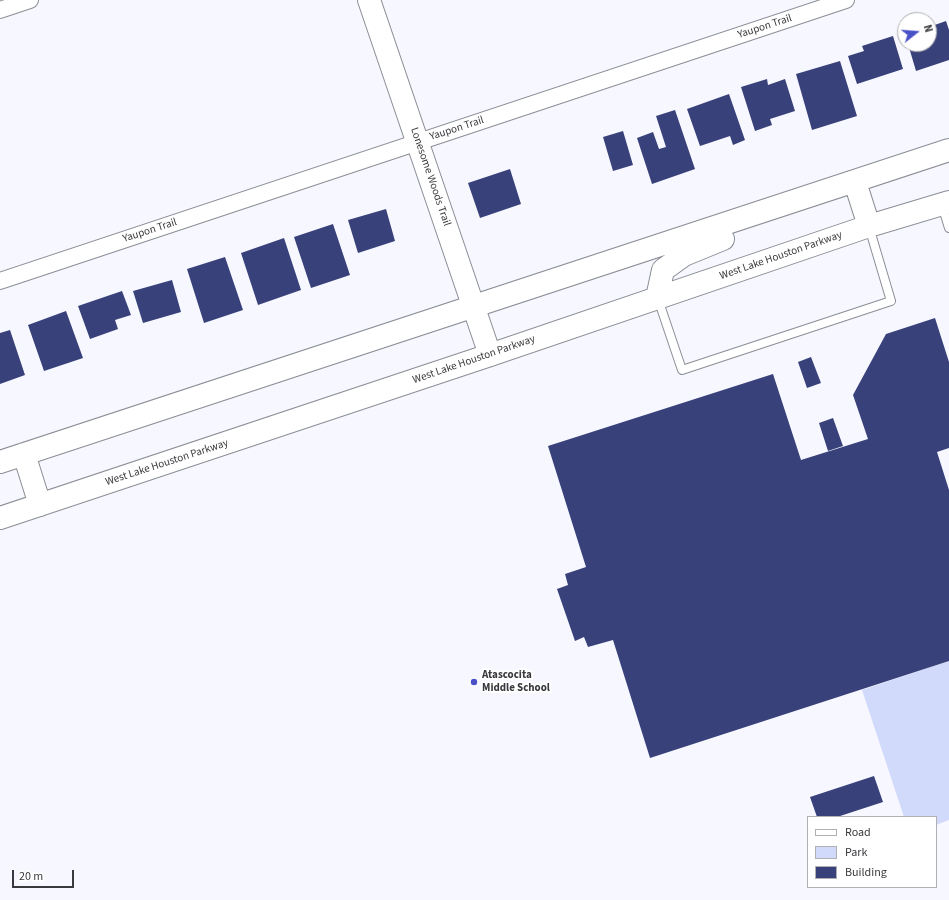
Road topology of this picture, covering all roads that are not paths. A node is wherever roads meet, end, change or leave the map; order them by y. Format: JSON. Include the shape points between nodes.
{"nodes":[{"id":1,"x":30,"y":0,"type":"edge"},
{"id":2,"x":369,"y":0,"type":"edge"},
{"id":3,"x":846,"y":0,"type":"edge"},
{"id":4,"x":0,"y":10,"type":"edge"},
{"id":5,"x":418,"y":142,"type":"junction"},
{"id":6,"x":949,"y":150,"type":"edge"},
{"id":7,"x":855,"y":182,"type":"junction"},
{"id":8,"x":945,"y":203,"type":"edge"},
{"id":9,"x":788,"y":204,"type":"junction"},
{"id":10,"x":869,"y":226,"type":"junction"},
{"id":11,"x":949,"y":228,"type":"edge"},
{"id":12,"x":0,"y":281,"type":"edge"},
{"id":13,"x":657,"y":298,"type":"junction"},
{"id":14,"x":474,"y":305,"type":"junction"},
{"id":15,"x":490,"y":355,"type":"junction"},
{"id":16,"x":24,"y":454,"type":"junction"},
{"id":17,"x":0,"y":462,"type":"edge"},
{"id":18,"x":40,"y":505,"type":"junction"},
{"id":19,"x":0,"y":518,"type":"edge"}],
"edges":[{"from":1,"to":4,"type":"street"},
{"from":2,"to":5,"type":"main road","name":"Lonesome Woods Trail"},
{"from":3,"to":5,"type":"street","name":"Yaupon Trail"},
{"from":5,"to":12,"type":"street","name":"Yaupon Trail"},
{"from":5,"to":14,"type":"main road","name":"Lonesome Woods Trail"},
{"from":6,"to":7,"type":"main road"},
{"from":7,"to":9,"type":"main road"},
{"from":7,"to":10,"type":"main road"},
{"from":8,"to":10,"type":"main road","name":"West Lake Houston Parkway"},
{"from":8,"to":11,"type":"lane"},
{"from":9,"to":13,"type":"main road","via":[[776,222],[715,242],[684,255],[668,266],[663,270]]},
{"from":9,"to":14,"type":"main road"},
{"from":10,"to":13,"type":"main road","name":"West Lake Houston Parkway"},
{"from":10,"to":13,"type":"lane","via":[[891,301],[682,370]]},
{"from":13,"to":15,"type":"main road","name":"West Lake Houston Parkway"},
{"from":14,"to":15,"type":"main road","name":"Lonesome Woods Trail"},
{"from":14,"to":16,"type":"main road"},
{"from":15,"to":18,"type":"main road","name":"West Lake Houston Parkway"},
{"from":16,"to":17,"type":"main road"},
{"from":16,"to":18,"type":"main road"},
{"from":18,"to":19,"type":"main road","name":"West Lake Houston Parkway"}]}
